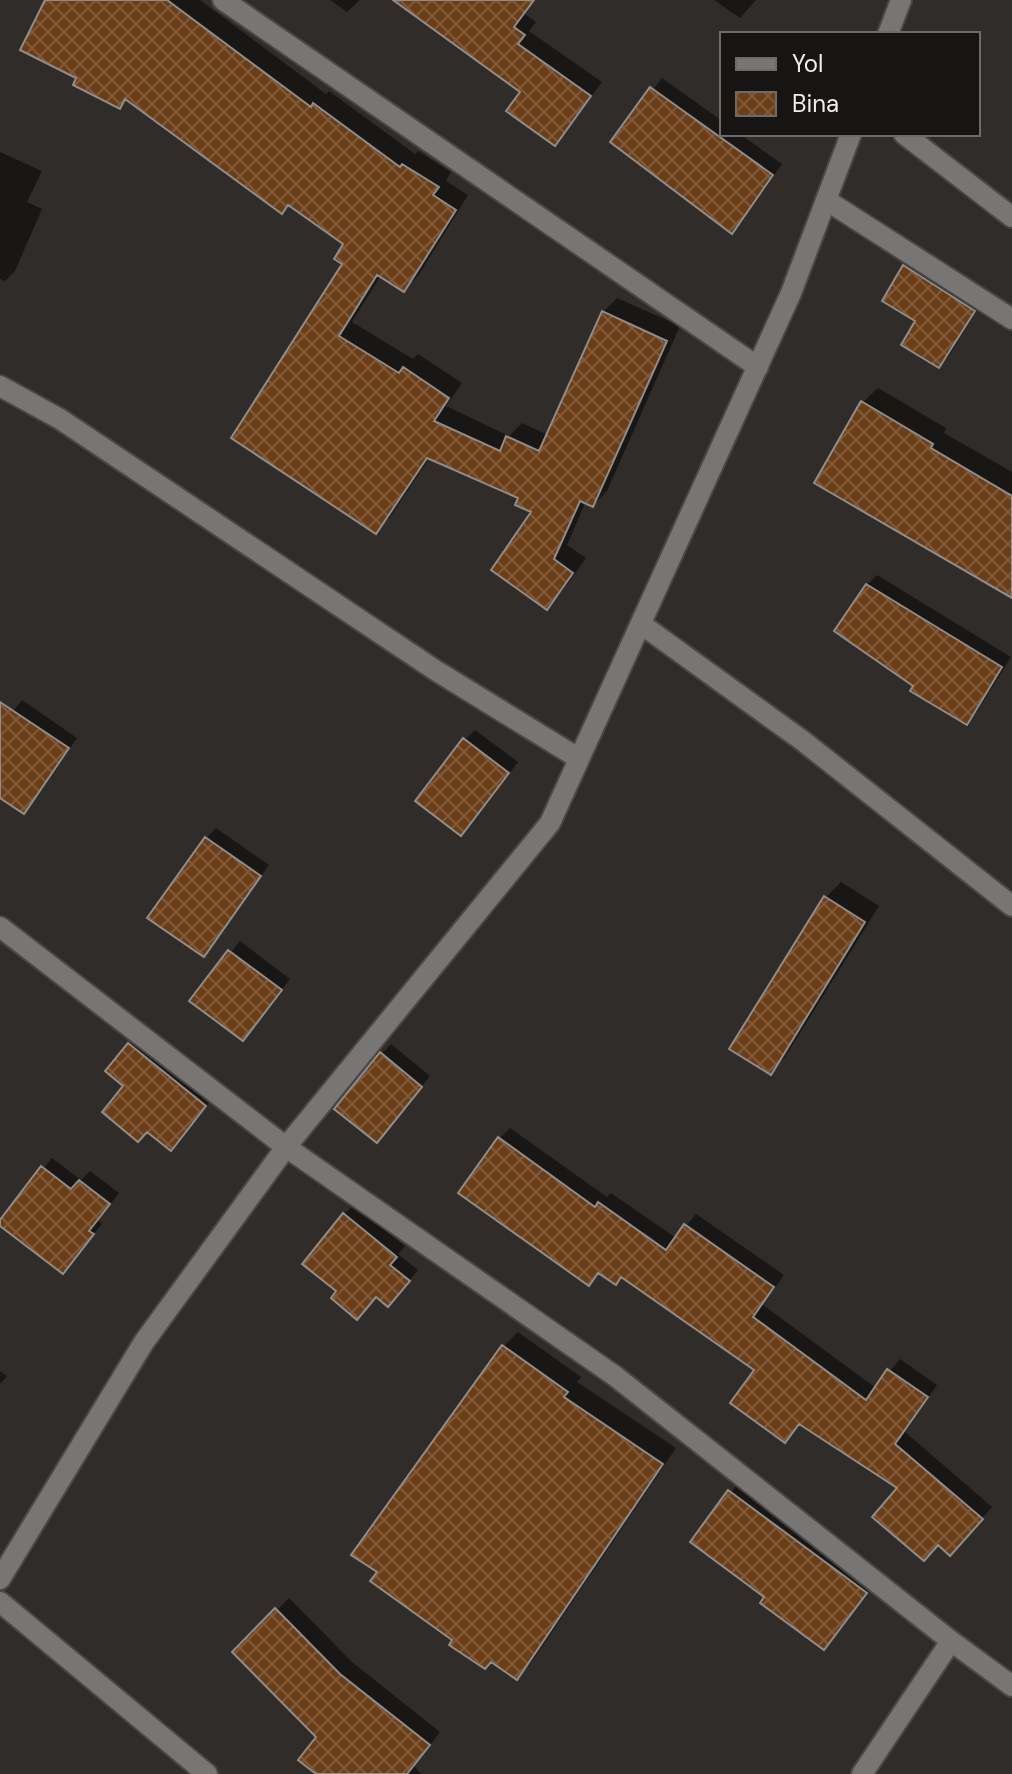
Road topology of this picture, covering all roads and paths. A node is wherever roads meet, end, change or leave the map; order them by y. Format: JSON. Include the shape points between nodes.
{"nodes":[{"id":1,"x":223,"y":0,"type":"edge"},
{"id":2,"x":901,"y":0,"type":"edge"},
{"id":3,"x":889,"y":32,"type":"edge"},
{"id":4,"x":850,"y":136,"type":"edge"},
{"id":5,"x":907,"y":136,"type":"edge"},
{"id":6,"x":826,"y":200,"type":"junction"},
{"id":7,"x":1012,"y":217,"type":"edge"},
{"id":8,"x":1012,"y":319,"type":"edge"},
{"id":9,"x":758,"y":367,"type":"junction"},
{"id":10,"x":0,"y":386,"type":"edge"},
{"id":11,"x":641,"y":624,"type":"junction"},
{"id":12,"x":578,"y":758,"type":"junction"},
{"id":13,"x":1012,"y":906,"type":"edge"},
{"id":14,"x":0,"y":927,"type":"edge"},
{"id":15,"x":286,"y":1147,"type":"junction"},
{"id":16,"x":0,"y":1579,"type":"edge"},
{"id":17,"x":0,"y":1602,"type":"edge"},
{"id":18,"x":951,"y":1641,"type":"junction"},
{"id":19,"x":1012,"y":1686,"type":"edge"},
{"id":20,"x":207,"y":1774,"type":"edge"},
{"id":21,"x":862,"y":1774,"type":"edge"}],
"edges":[{"from":1,"to":9,"type":"street"},
{"from":2,"to":3,"type":"street"},
{"from":4,"to":6,"type":"street"},
{"from":5,"to":7,"type":"street"},
{"from":6,"to":8,"type":"street"},
{"from":6,"to":9,"type":"street"},
{"from":9,"to":11,"type":"street"},
{"from":10,"to":12,"type":"street","via":[[60,419],[435,670]]},
{"from":11,"to":12,"type":"street"},
{"from":11,"to":13,"type":"street","via":[[803,741]]},
{"from":12,"to":15,"type":"street","via":[[550,823]]},
{"from":14,"to":15,"type":"street"},
{"from":15,"to":16,"type":"street","via":[[144,1342]]},
{"from":15,"to":18,"type":"street","via":[[615,1376]]},
{"from":17,"to":20,"type":"street"},
{"from":18,"to":19,"type":"street"},
{"from":18,"to":21,"type":"street"}]}
